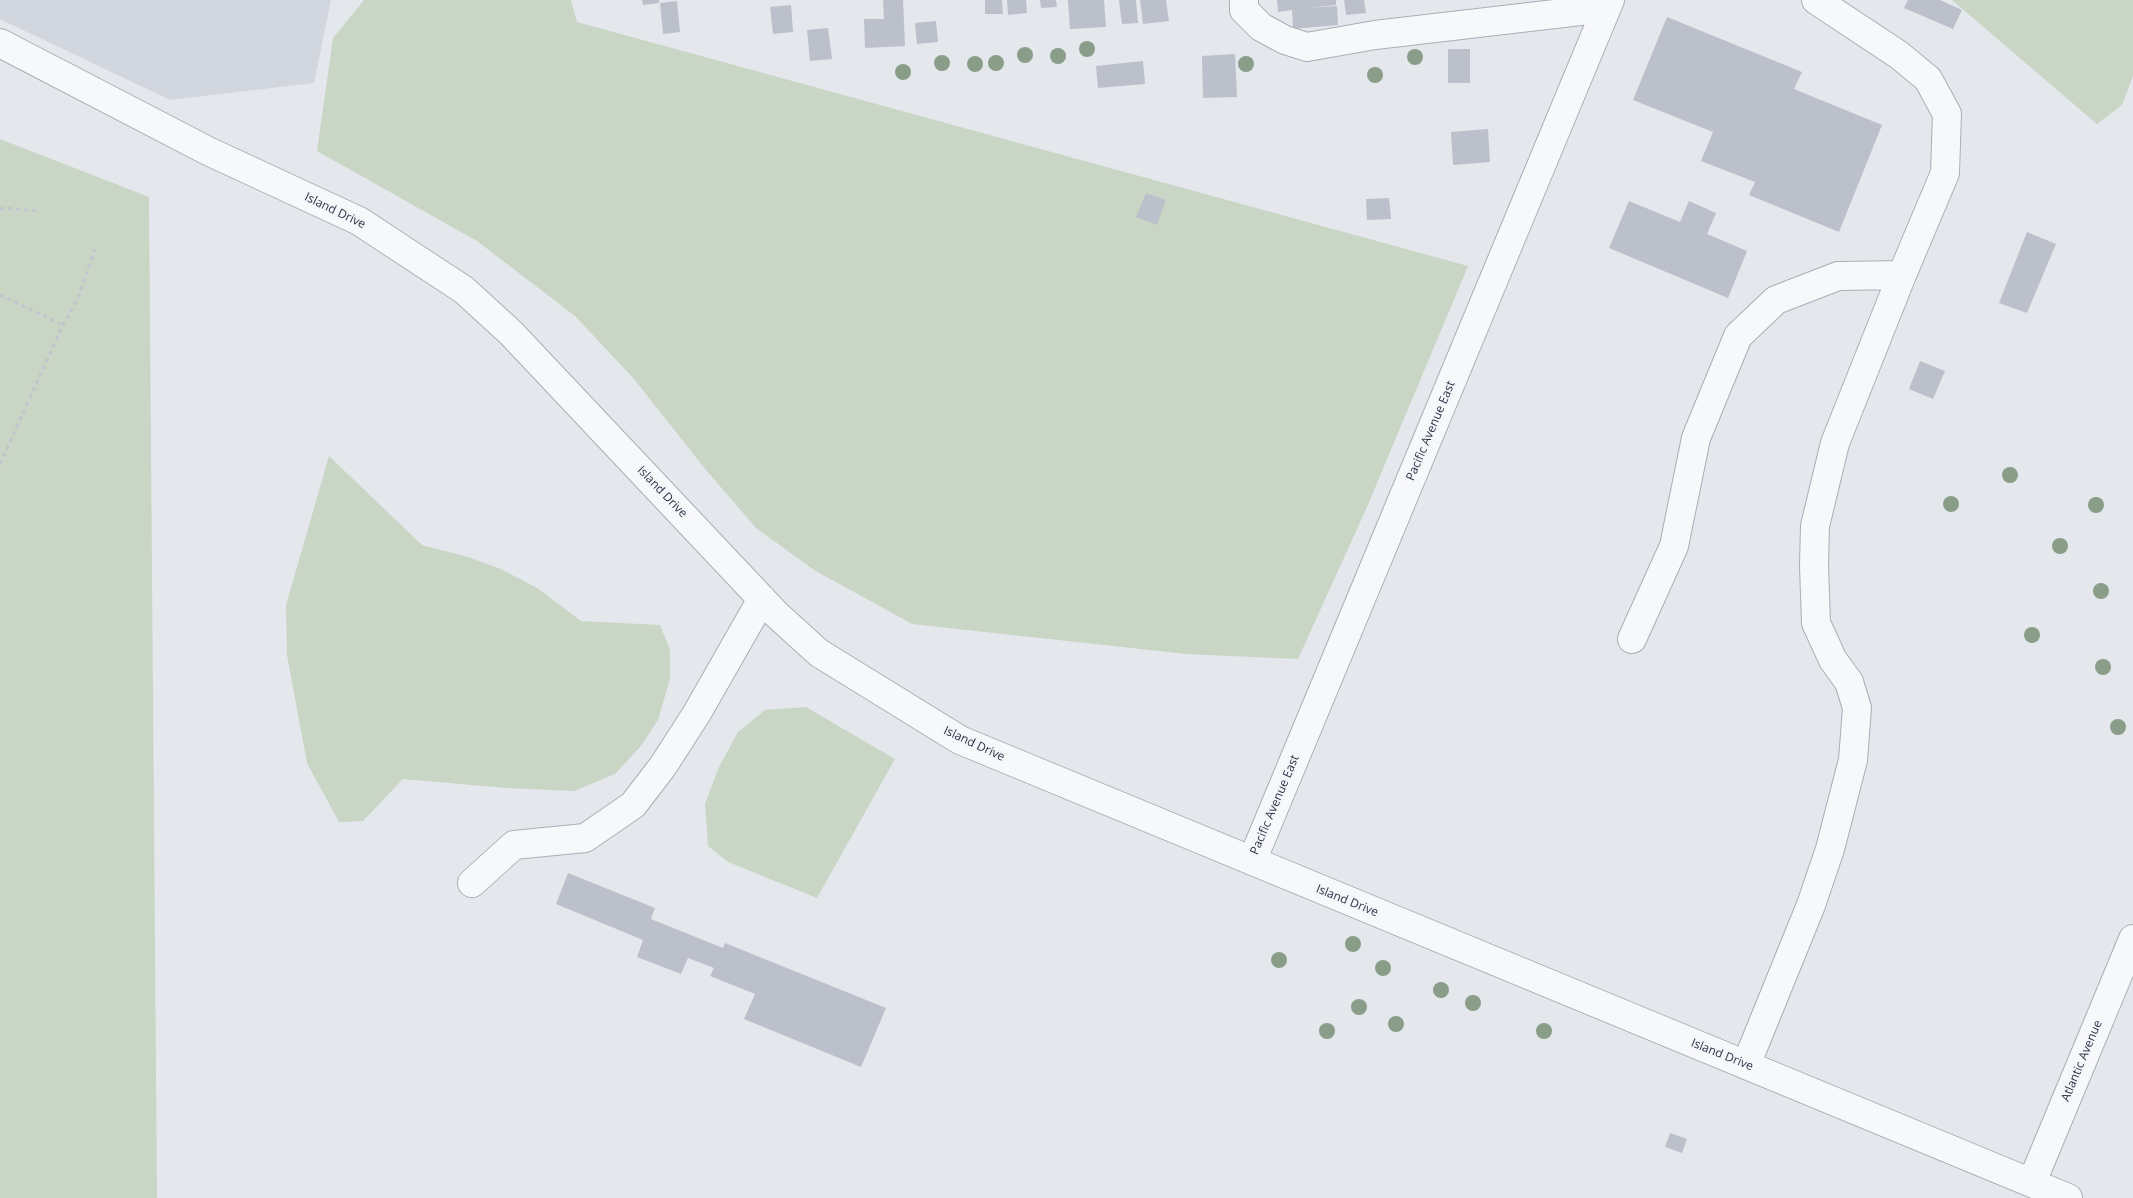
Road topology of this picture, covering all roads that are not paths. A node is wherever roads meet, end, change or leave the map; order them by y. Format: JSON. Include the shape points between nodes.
{"nodes":[{"id":1,"x":1816,"y":0,"type":"edge"},
{"id":2,"x":1608,"y":4,"type":"edge"},
{"id":3,"x":1244,"y":5,"type":"edge"},
{"id":4,"x":0,"y":43,"type":"edge"},
{"id":5,"x":1902,"y":275,"type":"junction"},
{"id":6,"x":762,"y":599,"type":"junction"},
{"id":7,"x":1632,"y":639,"type":"dead end"},
{"id":8,"x":1252,"y":861,"type":"junction"},
{"id":9,"x":472,"y":883,"type":"dead end"},
{"id":10,"x":2133,"y":939,"type":"edge"},
{"id":11,"x":1746,"y":1065,"type":"junction"},
{"id":12,"x":2032,"y":1182,"type":"junction"},
{"id":13,"x":2068,"y":1198,"type":"edge"}],
"edges":[{"from":1,"to":5,"type":"street","via":[[1868,33],[1928,79],[1947,114],[1945,173]]},
{"from":2,"to":3,"type":"street","via":[[1307,47],[1261,27]]},
{"from":2,"to":8,"type":"street","name":"Pacific Avenue East"},
{"from":4,"to":6,"type":"street","name":"Island Drive","via":[[208,151],[359,221],[464,290],[511,333]]},
{"from":5,"to":7,"type":"street","via":[[1838,276],[1776,300],[1738,336],[1696,438],[1674,546]]},
{"from":5,"to":11,"type":"street","via":[[1835,443],[1815,526],[1816,623],[1833,660],[1849,682],[1856,708],[1853,760],[1830,849],[1811,906]]},
{"from":6,"to":8,"type":"street","name":"Island Drive","via":[[819,654],[960,740]]},
{"from":6,"to":9,"type":"street","via":[[697,713],[663,766],[632,805],[585,838],[514,845]]},
{"from":8,"to":11,"type":"street","name":"Island Drive"},
{"from":10,"to":12,"type":"street","name":"Atlantic Avenue"},
{"from":11,"to":12,"type":"street","name":"Island Drive"},
{"from":12,"to":13,"type":"street","name":"Island Drive"}]}
